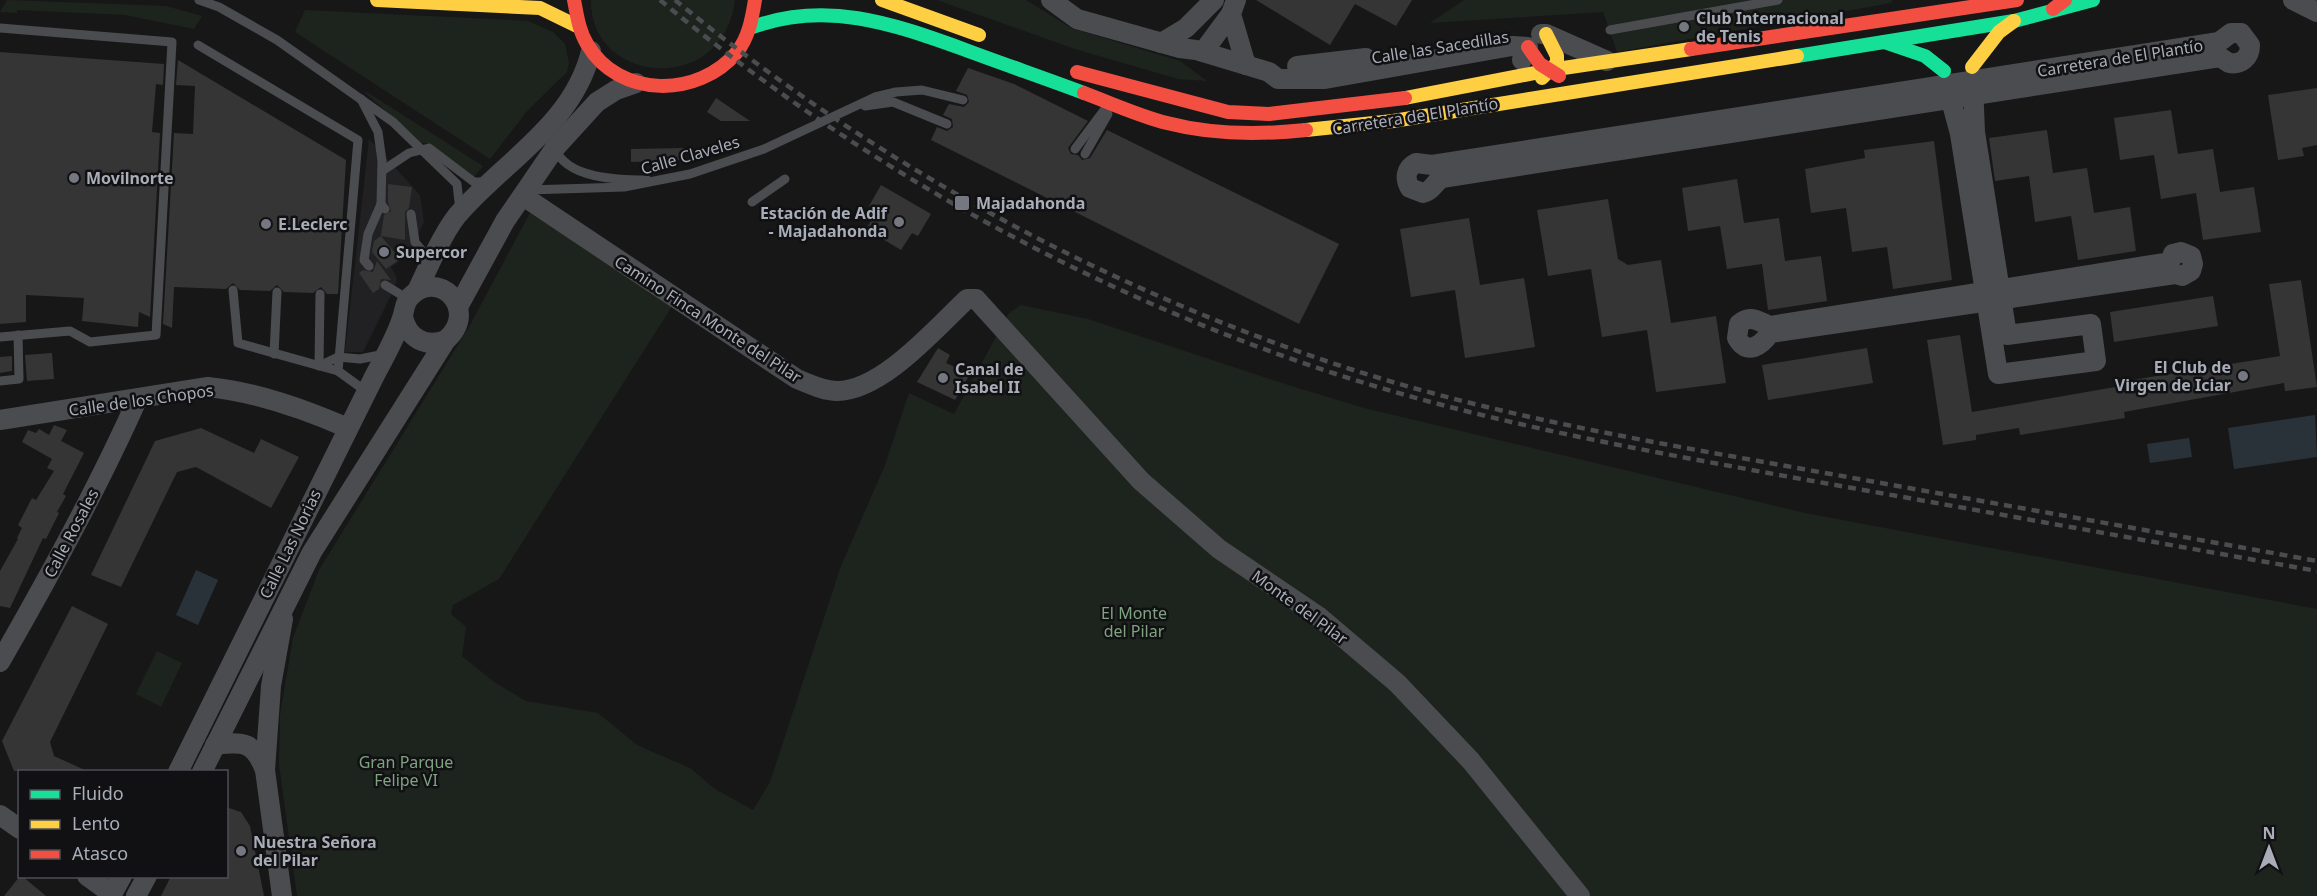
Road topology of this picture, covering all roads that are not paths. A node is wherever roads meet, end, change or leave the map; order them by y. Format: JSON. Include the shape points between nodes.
{"nodes":[{"id":1,"x":199,"y":0,"type":"edge"},
{"id":2,"x":377,"y":0,"type":"edge"},
{"id":3,"x":574,"y":0,"type":"edge"},
{"id":4,"x":755,"y":0,"type":"edge"},
{"id":5,"x":882,"y":0,"type":"edge"},
{"id":6,"x":1051,"y":0,"type":"edge"},
{"id":7,"x":1214,"y":0,"type":"edge"},
{"id":8,"x":1778,"y":0,"type":"edge"},
{"id":9,"x":2017,"y":0,"type":"edge"},
{"id":10,"x":2065,"y":0,"type":"edge"},
{"id":11,"x":2093,"y":0,"type":"edge"},
{"id":12,"x":2293,"y":0,"type":"edge"},
{"id":13,"x":1948,"y":6,"type":"edge"},
{"id":14,"x":1234,"y":7,"type":"edge"},
{"id":15,"x":2053,"y":9,"type":"junction"},
{"id":16,"x":2317,"y":12,"type":"edge"},
{"id":17,"x":1196,"y":19,"type":"junction"},
{"id":18,"x":2014,"y":21,"type":"junction"},
{"id":19,"x":579,"y":27,"type":"junction"},
{"id":20,"x":0,"y":28,"type":"edge"},
{"id":21,"x":750,"y":28,"type":"junction"},
{"id":22,"x":1610,"y":30,"type":"dead end"},
{"id":23,"x":1945,"y":31,"type":"junction"},
{"id":24,"x":1546,"y":34,"type":"junction"},
{"id":25,"x":989,"y":39,"type":"dead end"},
{"id":26,"x":1881,"y":40,"type":"junction"},
{"id":27,"x":1161,"y":43,"type":"junction"},
{"id":28,"x":198,"y":45,"type":"dead end"},
{"id":29,"x":1527,"y":47,"type":"junction"},
{"id":30,"x":591,"y":51,"type":"junction"},
{"id":31,"x":1200,"y":51,"type":"junction"},
{"id":32,"x":1607,"y":62,"type":"junction"},
{"id":33,"x":1246,"y":65,"type":"junction"},
{"id":34,"x":1959,"y":65,"type":"junction"},
{"id":35,"x":1067,"y":68,"type":"dead end"},
{"id":36,"x":1550,"y":70,"type":"junction"},
{"id":37,"x":1269,"y":72,"type":"junction"},
{"id":38,"x":1675,"y":75,"type":"junction"},
{"id":39,"x":1505,"y":79,"type":"junction"},
{"id":40,"x":636,"y":84,"type":"junction"},
{"id":41,"x":360,"y":97,"type":"junction"},
{"id":42,"x":963,"y":100,"type":"dead end"},
{"id":43,"x":1112,"y":104,"type":"junction"},
{"id":44,"x":854,"y":109,"type":"junction"},
{"id":45,"x":1393,"y":121,"type":"junction"},
{"id":46,"x":946,"y":124,"type":"dead end"},
{"id":47,"x":421,"y":148,"type":"junction"},
{"id":48,"x":555,"y":148,"type":"junction"},
{"id":49,"x":1075,"y":149,"type":"dead end"},
{"id":50,"x":1084,"y":154,"type":"dead end"},
{"id":51,"x":429,"y":156,"type":"junction"},
{"id":52,"x":382,"y":171,"type":"junction"},
{"id":53,"x":500,"y":176,"type":"junction"},
{"id":54,"x":667,"y":179,"type":"junction"},
{"id":55,"x":785,"y":179,"type":"dead end"},
{"id":56,"x":524,"y":194,"type":"junction"},
{"id":57,"x":752,"y":202,"type":"dead end"},
{"id":58,"x":460,"y":211,"type":"junction"},
{"id":59,"x":411,"y":214,"type":"dead end"},
{"id":60,"x":431,"y":262,"type":"junction"},
{"id":61,"x":369,"y":266,"type":"dead end"},
{"id":62,"x":386,"y":285,"type":"dead end"},
{"id":63,"x":233,"y":290,"type":"dead end"},
{"id":64,"x":277,"y":292,"type":"dead end"},
{"id":65,"x":320,"y":294,"type":"dead end"},
{"id":66,"x":1994,"y":295,"type":"junction"},
{"id":67,"x":410,"y":302,"type":"junction"},
{"id":68,"x":459,"y":307,"type":"junction"},
{"id":69,"x":1005,"y":333,"type":"joint"},
{"id":70,"x":18,"y":335,"type":"junction"},
{"id":71,"x":0,"y":337,"type":"edge"},
{"id":72,"x":446,"y":340,"type":"junction"},
{"id":73,"x":274,"y":354,"type":"junction"},
{"id":74,"x":385,"y":354,"type":"junction"},
{"id":75,"x":338,"y":357,"type":"junction"},
{"id":76,"x":319,"y":366,"type":"junction"},
{"id":77,"x":338,"y":371,"type":"junction"},
{"id":78,"x":0,"y":381,"type":"edge"},
{"id":79,"x":367,"y":392,"type":"junction"},
{"id":80,"x":137,"y":400,"type":"junction"},
{"id":81,"x":0,"y":420,"type":"edge"},
{"id":82,"x":348,"y":428,"type":"junction"},
{"id":83,"x":283,"y":607,"type":"junction"},
{"id":84,"x":0,"y":662,"type":"edge"},
{"id":85,"x":215,"y":746,"type":"junction"},
{"id":86,"x":178,"y":770,"type":"edge"},
{"id":87,"x":203,"y":770,"type":"edge"},
{"id":88,"x":265,"y":770,"type":"junction"},
{"id":89,"x":0,"y":815,"type":"edge"},
{"id":90,"x":18,"y":828,"type":"edge"},
{"id":91,"x":90,"y":878,"type":"edge"},
{"id":92,"x":121,"y":878,"type":"edge"},
{"id":93,"x":146,"y":878,"type":"edge"},
{"id":94,"x":112,"y":895,"type":"edge"},
{"id":95,"x":136,"y":896,"type":"edge"},
{"id":96,"x":282,"y":896,"type":"edge"},
{"id":97,"x":1580,"y":896,"type":"edge"}],
"edges":[{"from":1,"to":41,"type":"lane","via":[[277,40]]},
{"from":2,"to":19,"type":"main road","via":[[540,8]]},
{"from":3,"to":19,"type":"main road"},
{"from":4,"to":21,"type":"main road"},
{"from":5,"to":25,"type":"main road"},
{"from":6,"to":27,"type":"street","name":"Calle las Sacedillas","via":[[1077,18]]},
{"from":7,"to":17,"type":"street"},
{"from":8,"to":22,"type":"lane"},
{"from":9,"to":13,"type":"main road","name":"Carretera de El Plantío"},
{"from":10,"to":15,"type":"main road"},
{"from":11,"to":15,"type":"main road","name":"Carretera de El Plantío"},
{"from":12,"to":16,"type":"street"},
{"from":13,"to":23,"type":"main road"},
{"from":13,"to":32,"type":"main road","name":"Carretera de El Plantío","via":[[1927,13]]},
{"from":13,"to":34,"type":"main road"},
{"from":14,"to":31,"type":"street"},
{"from":14,"to":33,"type":"street"},
{"from":15,"to":18,"type":"main road","name":"Carretera de El Plantío"},
{"from":17,"to":27,"type":"street"},
{"from":17,"to":31,"type":"street"},
{"from":18,"to":34,"type":"main road","name":"Carretera de El Plantío"},
{"from":18,"to":34,"type":"main road"},
{"from":19,"to":30,"type":"main road"},
{"from":20,"to":70,"type":"lane","via":[[172,42],[156,335],[90,342],[70,331]]},
{"from":21,"to":40,"type":"main road","via":[[737,52],[692,84],[664,88]]},
{"from":21,"to":43,"type":"main road","name":"Carretera de El Plantío","via":[[791,13],[879,18]]},
{"from":23,"to":26,"type":"main road","name":"Carretera de El Plantío"},
{"from":23,"to":34,"type":"main road"},
{"from":24,"to":32,"type":"street","name":"Calle las Sacedillas"},
{"from":24,"to":36,"type":"main road","via":[[1557,56],[1557,63]]},
{"from":24,"to":37,"type":"street","name":"Calle las Sacedillas","via":[[1507,35],[1323,65],[1278,67]]},
{"from":26,"to":34,"type":"main road"},
{"from":26,"to":38,"type":"main road","name":"Carretera de El Plantío"},
{"from":27,"to":31,"type":"street","name":"Calle las Sacedillas"},
{"from":28,"to":75,"type":"lane","via":[[358,140]]},
{"from":29,"to":36,"type":"main road"},
{"from":29,"to":37,"type":"street","name":"Calle las Sacedillas","via":[[1512,46],[1325,79],[1278,79]]},
{"from":29,"to":39,"type":"street","name":"Calle las Sacedillas","via":[[1521,64]]},
{"from":30,"to":40,"type":"main road","via":[[611,71]]},
{"from":30,"to":53,"type":"street","name":"Calle Las Norias","via":[[578,87],[567,103],[539,138]]},
{"from":31,"to":33,"type":"street","name":"Calle las Sacedillas"},
{"from":32,"to":36,"type":"main road","name":"Carretera de El Plantío"},
{"from":33,"to":37,"type":"street","name":"Calle las Sacedillas"},
{"from":34,"to":34,"type":"street","name":"Carretera de El Plantío","via":[[2220,57],[2234,64],[2248,56],[2250,45],[2241,33],[2230,33],[2219,42]]},
{"from":34,"to":34,"type":"street","name":"Carretera de El Plantío","via":[[1432,165],[1416,163],[1408,169],[1406,179],[1410,188],[1423,193],[1432,190],[1442,178]]},
{"from":34,"to":66,"type":"street","via":[[1975,132]]},
{"from":35,"to":39,"type":"main road","name":"Carretera de El Plantío","via":[[1196,106],[1269,114],[1383,102]]},
{"from":36,"to":38,"type":"main road","via":[[1560,76],[1643,63]]},
{"from":36,"to":39,"type":"main road","name":"Carretera de El Plantío"},
{"from":36,"to":45,"type":"main road","via":[[1545,78],[1415,106]]},
{"from":38,"to":45,"type":"main road","name":"Carretera de El Plantío"},
{"from":40,"to":48,"type":"street","name":"Calle Las Norias","via":[[597,102]]},
{"from":41,"to":47,"type":"lane"},
{"from":41,"to":52,"type":"lane","via":[[378,132]]},
{"from":42,"to":44,"type":"lane","via":[[922,90],[896,92],[875,97]]},
{"from":43,"to":45,"type":"main road","name":"Carretera de El Plantío","via":[[1167,123],[1220,133],[1270,134]]},
{"from":43,"to":49,"type":"lane"},
{"from":43,"to":50,"type":"lane"},
{"from":44,"to":46,"type":"lane","via":[[893,102]]},
{"from":44,"to":54,"type":"lane","name":"Calle Claveles","via":[[764,149]]},
{"from":47,"to":51,"type":"lane"},
{"from":47,"to":52,"type":"lane"},
{"from":47,"to":53,"type":"lane","via":[[429,148],[474,182]]},
{"from":48,"to":54,"type":"lane","via":[[564,163],[584,171],[622,178]]},
{"from":48,"to":56,"type":"street","name":"Calle Las Norias"},
{"from":51,"to":52,"type":"lane","via":[[410,158],[395,169]]},
{"from":51,"to":58,"type":"lane","via":[[456,184]]},
{"from":52,"to":61,"type":"lane","via":[[383,206],[368,234],[364,260]]},
{"from":53,"to":58,"type":"street","name":"Calle Las Norias"},
{"from":54,"to":56,"type":"lane","name":"Calle Claveles","via":[[624,187]]},
{"from":55,"to":57,"type":"lane"},
{"from":56,"to":68,"type":"street","name":"Calle Las Norias","via":[[505,221]]},
{"from":56,"to":69,"type":"street","name":"Camino Finca Monte del Pilar","via":[[797,379],[816,387],[835,391],[863,385],[906,356],[972,298]]},
{"from":58,"to":60,"type":"street","name":"Calle Las Norias"},
{"from":59,"to":60,"type":"lane","via":[[415,242]]},
{"from":60,"to":67,"type":"street","name":"Calle Las Norias"},
{"from":62,"to":67,"type":"lane"},
{"from":63,"to":73,"type":"lane","via":[[238,344]]},
{"from":64,"to":73,"type":"lane"},
{"from":65,"to":76,"type":"lane"},
{"from":66,"to":66,"type":"street","via":[[1998,374],[2096,361],[2091,324],[2007,335]]},
{"from":66,"to":66,"type":"street","via":[[2182,276],[2191,271],[2193,264],[2191,256],[2181,252],[2174,254],[2170,262]]},
{"from":66,"to":66,"type":"street","via":[[1770,326],[1748,319],[1739,324],[1737,338],[1752,348],[1761,345],[1770,333]]},
{"from":67,"to":68,"type":"street","via":[[425,288],[442,289]]},
{"from":67,"to":72,"type":"street","via":[[410,334],[418,340]]},
{"from":67,"to":74,"type":"street","name":"Calle Las Norias"},
{"from":68,"to":72,"type":"street","name":"Calle Las Norias","via":[[458,326]]},
{"from":69,"to":97,"type":"street","name":"Monte del Pilar","via":[[1141,481],[1180,516],[1220,549],[1318,616],[1397,683],[1471,761]]},
{"from":70,"to":71,"type":"lane"},
{"from":70,"to":78,"type":"lane","via":[[19,379]]},
{"from":72,"to":83,"type":"street","name":"Calle Las Norias","via":[[312,552]]},
{"from":73,"to":76,"type":"lane"},
{"from":74,"to":75,"type":"lane","via":[[360,359]]},
{"from":74,"to":79,"type":"street","name":"Calle Las Norias"},
{"from":75,"to":76,"type":"lane"},
{"from":75,"to":77,"type":"lane"},
{"from":76,"to":77,"type":"lane"},
{"from":77,"to":79,"type":"lane"},
{"from":79,"to":82,"type":"street","name":"Calle Las Norias"},
{"from":80,"to":81,"type":"street","name":"Calle de los Chopos"},
{"from":80,"to":82,"type":"street","name":"Calle de los Chopos","via":[[208,387],[237,390]]},
{"from":80,"to":84,"type":"street","name":"Calle Rosales"},
{"from":82,"to":86,"type":"street","name":"Calle Las Norias"},
{"from":83,"to":85,"type":"street","name":"Calle Las Norias"},
{"from":83,"to":88,"type":"street","via":[[271,686]]},
{"from":85,"to":87,"type":"street","name":"Calle Las Norias"},
{"from":85,"to":88,"type":"street","via":[[234,742],[249,746],[258,753]]},
{"from":88,"to":96,"type":"street"},
{"from":89,"to":90,"type":"street"},
{"from":91,"to":94,"type":"street"},
{"from":92,"to":94,"type":"street"},
{"from":93,"to":95,"type":"street"}]}
